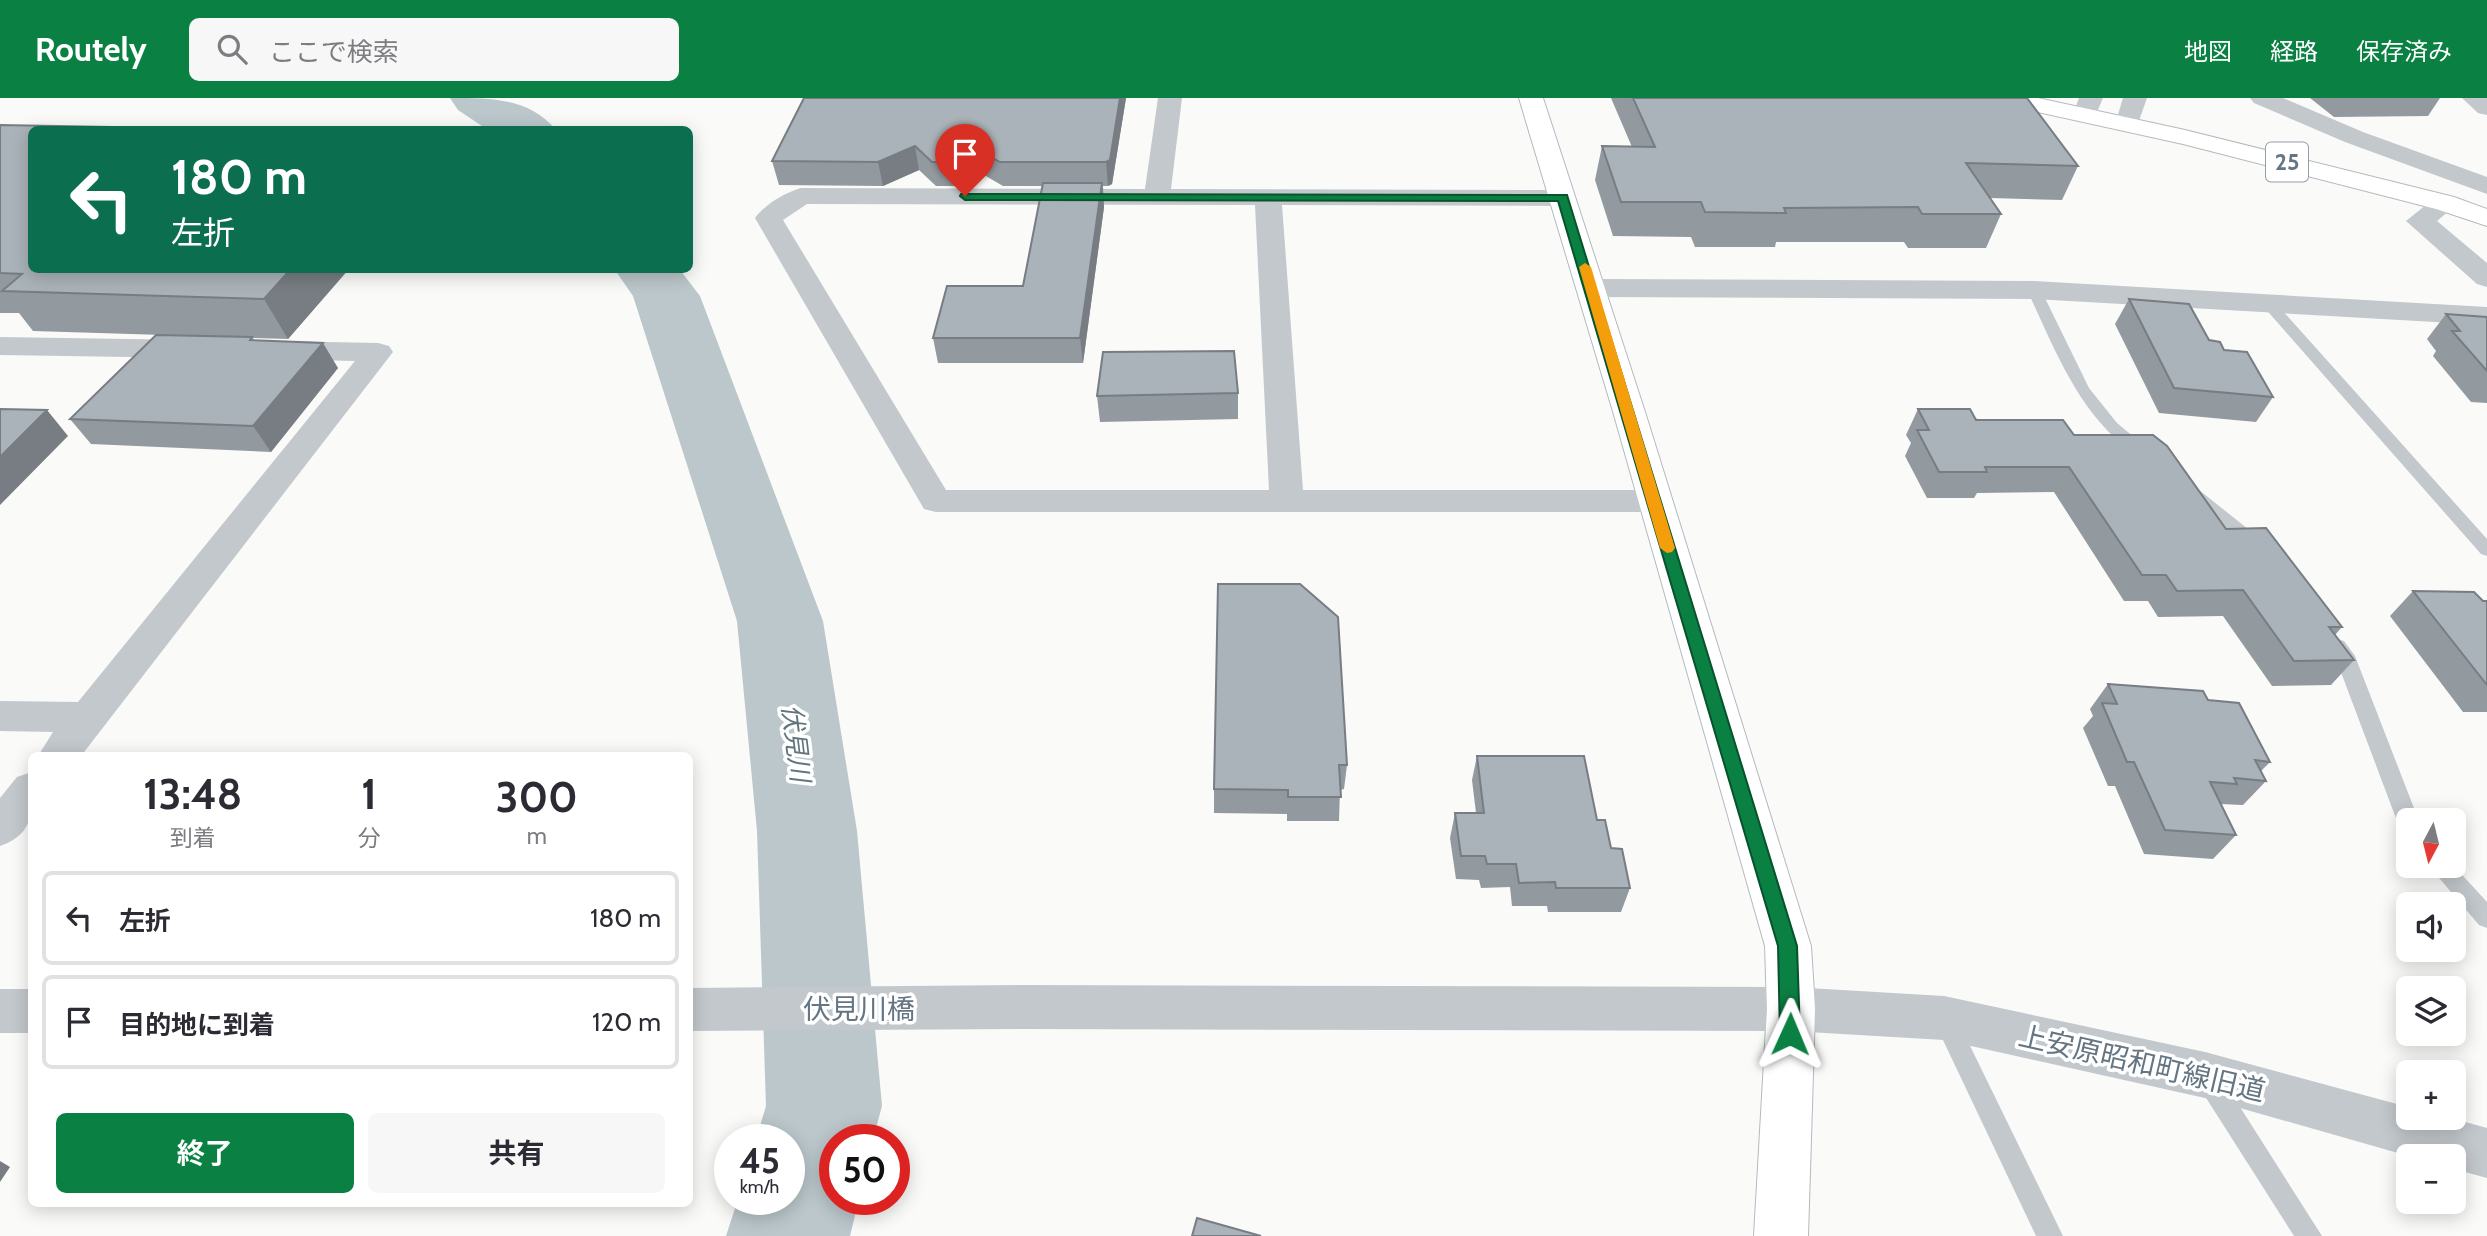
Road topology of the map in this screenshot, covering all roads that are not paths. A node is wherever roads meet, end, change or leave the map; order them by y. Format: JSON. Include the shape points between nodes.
{"nodes":[{"id":1,"x":1170,"y":98,"type":"edge"},
{"id":2,"x":1531,"y":98,"type":"edge"},
{"id":3,"x":2005,"y":98,"type":"edge"},
{"id":4,"x":2262,"y":98,"type":"edge"},
{"id":5,"x":2474,"y":98,"type":"edge"},
{"id":6,"x":2091,"y":103,"type":"edge"},
{"id":7,"x":2487,"y":108,"type":"edge"},
{"id":8,"x":2132,"y":109,"type":"edge"},
{"id":9,"x":2468,"y":184,"type":"edge"},
{"id":10,"x":1157,"y":197,"type":"junction"},
{"id":11,"x":1268,"y":197,"type":"junction"},
{"id":12,"x":2487,"y":197,"type":"edge"},
{"id":13,"x":1563,"y":198,"type":"junction"},
{"id":14,"x":2487,"y":218,"type":"edge"},
{"id":15,"x":2487,"y":278,"type":"edge"},
{"id":16,"x":1592,"y":288,"type":"junction"},
{"id":17,"x":2034,"y":290,"type":"junction"},
{"id":18,"x":2268,"y":303,"type":"junction"},
{"id":19,"x":2487,"y":316,"type":"edge"},
{"id":20,"x":0,"y":346,"type":"edge"},
{"id":21,"x":2153,"y":461,"type":"edge"},
{"id":22,"x":2184,"y":486,"type":"edge"},
{"id":23,"x":1287,"y":500,"type":"junction"},
{"id":24,"x":1653,"y":501,"type":"junction"},
{"id":25,"x":2487,"y":550,"type":"edge"},
{"id":26,"x":2265,"y":556,"type":"edge"},
{"id":27,"x":2329,"y":636,"type":"edge"},
{"id":28,"x":0,"y":716,"type":"edge"},
{"id":29,"x":88,"y":718,"type":"junction"},
{"id":30,"x":61,"y":752,"type":"edge"},
{"id":31,"x":28,"y":794,"type":"edge"},
{"id":32,"x":2403,"y":808,"type":"edge"},
{"id":33,"x":0,"y":828,"type":"edge"},
{"id":34,"x":2451,"y":878,"type":"edge"},
{"id":35,"x":2487,"y":918,"type":"edge"},
{"id":36,"x":1791,"y":1009,"type":"junction"},
{"id":37,"x":693,"y":1010,"type":"edge"},
{"id":38,"x":0,"y":1011,"type":"edge"},
{"id":39,"x":28,"y":1011,"type":"edge"},
{"id":40,"x":1944,"y":1018,"type":"junction"},
{"id":41,"x":2205,"y":1075,"type":"junction"},
{"id":42,"x":2487,"y":1153,"type":"edge"},
{"id":43,"x":1781,"y":1236,"type":"edge"},
{"id":44,"x":2050,"y":1236,"type":"edge"},
{"id":45,"x":2309,"y":1236,"type":"edge"}],
"edges":[{"from":1,"to":10,"type":"street"},
{"from":2,"to":13,"type":"main road"},
{"from":3,"to":6,"type":"main road","number":"25"},
{"from":4,"to":9,"type":"street"},
{"from":5,"to":7,"type":"street"},
{"from":6,"to":8,"type":"main road","number":"25"},
{"from":8,"to":9,"type":"main road","number":"25"},
{"from":9,"to":12,"type":"main road","number":"25"},
{"from":9,"to":14,"type":"main road","number":"25"},
{"from":9,"to":15,"type":"street","via":[[2420,221]]},
{"from":10,"to":11,"type":"street"},
{"from":10,"to":23,"type":"street","via":[[801,196],[768,218],[936,501]]},
{"from":11,"to":13,"type":"street"},
{"from":11,"to":23,"type":"street"},
{"from":13,"to":16,"type":"main road"},
{"from":16,"to":17,"type":"street"},
{"from":16,"to":24,"type":"main road"},
{"from":17,"to":18,"type":"street"},
{"from":17,"to":21,"type":"lane","via":[[2082,389],[2111,427]]},
{"from":18,"to":19,"type":"street"},
{"from":18,"to":25,"type":"lane"},
{"from":20,"to":29,"type":"street","via":[[377,352]]},
{"from":22,"to":26,"type":"lane"},
{"from":23,"to":24,"type":"street"},
{"from":24,"to":36,"type":"main road","via":[[1788,946]]},
{"from":27,"to":32,"type":"lane","via":[[2345,656]]},
{"from":28,"to":29,"type":"street"},
{"from":29,"to":30,"type":"street"},
{"from":31,"to":33,"type":"street"},
{"from":34,"to":35,"type":"lane"},
{"from":36,"to":37,"type":"street","name":"伏見川橋"},
{"from":36,"to":40,"type":"street","name":"上安原昭和町線旧道"},
{"from":36,"to":43,"type":"main road"},
{"from":38,"to":39,"type":"street"},
{"from":40,"to":41,"type":"street","name":"上安原昭和町線旧道"},
{"from":40,"to":44,"type":"lane"},
{"from":41,"to":42,"type":"street","name":"上安原昭和町線旧道"},
{"from":41,"to":45,"type":"lane"}]}
